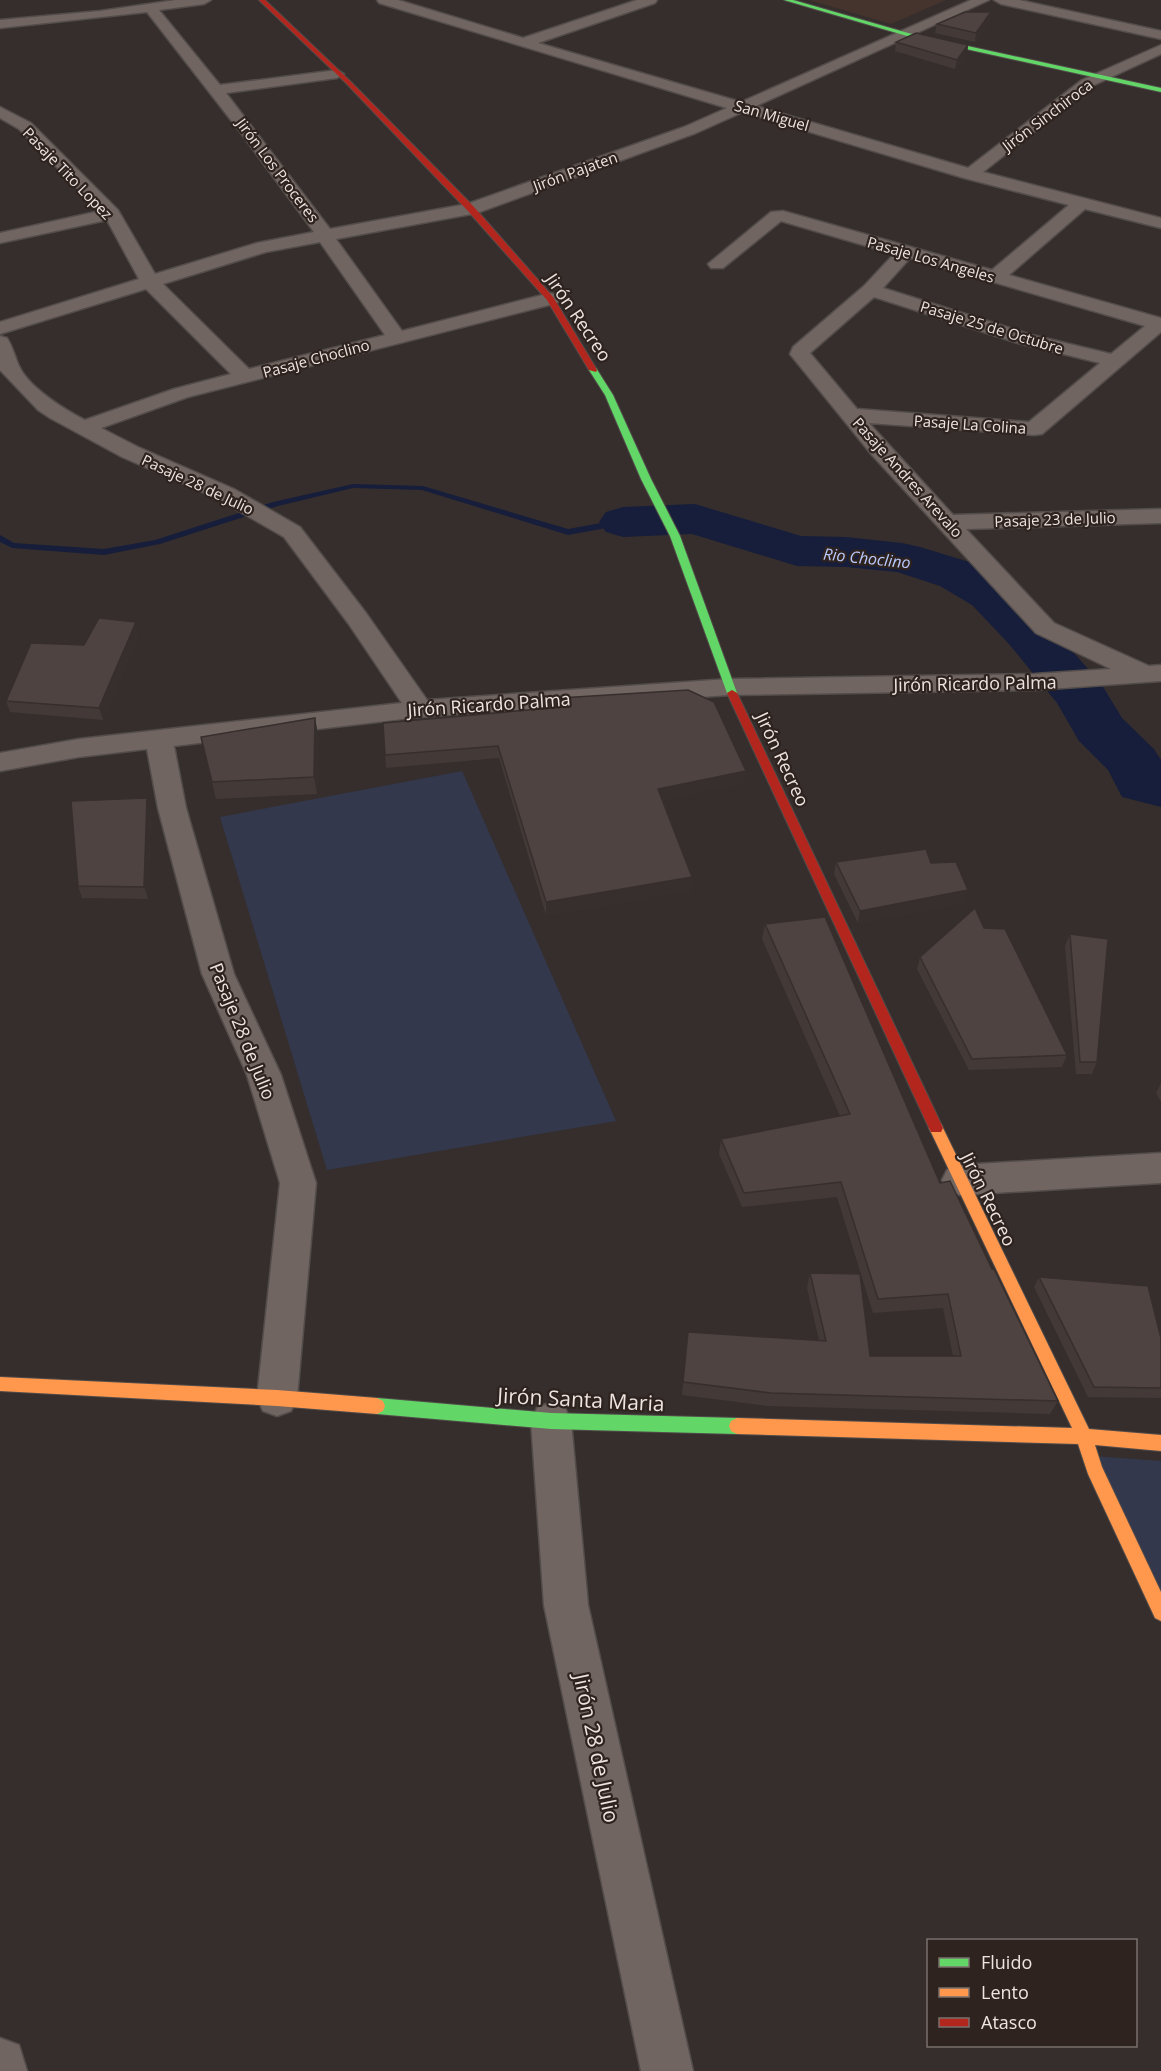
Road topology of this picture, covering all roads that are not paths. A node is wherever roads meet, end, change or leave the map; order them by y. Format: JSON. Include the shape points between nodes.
{"nodes":[{"id":1,"x":117,"y":0,"type":"edge"},
{"id":2,"x":204,"y":0,"type":"edge"},
{"id":3,"x":262,"y":0,"type":"edge"},
{"id":4,"x":384,"y":0,"type":"edge"},
{"id":5,"x":650,"y":0,"type":"edge"},
{"id":6,"x":787,"y":0,"type":"edge"},
{"id":7,"x":982,"y":0,"type":"edge"},
{"id":8,"x":1000,"y":0,"type":"edge"},
{"id":9,"x":151,"y":9,"type":"junction"},
{"id":10,"x":100,"y":15,"type":"junction"},
{"id":11,"x":0,"y":24,"type":"edge"},
{"id":12,"x":907,"y":34,"type":"junction"},
{"id":13,"x":1161,"y":35,"type":"edge"},
{"id":14,"x":523,"y":43,"type":"junction"},
{"id":15,"x":1161,"y":49,"type":"edge"},
{"id":16,"x":337,"y":74,"type":"junction"},
{"id":17,"x":1097,"y":78,"type":"junction"},
{"id":18,"x":218,"y":90,"type":"junction"},
{"id":19,"x":1161,"y":90,"type":"edge"},
{"id":20,"x":742,"y":106,"type":"junction"},
{"id":21,"x":0,"y":112,"type":"edge"},
{"id":22,"x":970,"y":174,"type":"junction"},
{"id":23,"x":1083,"y":202,"type":"junction"},
{"id":24,"x":471,"y":209,"type":"junction"},
{"id":25,"x":112,"y":214,"type":"junction"},
{"id":26,"x":1161,"y":223,"type":"edge"},
{"id":27,"x":326,"y":234,"type":"junction"},
{"id":28,"x":0,"y":238,"type":"edge"},
{"id":29,"x":906,"y":252,"type":"junction"},
{"id":30,"x":717,"y":264,"type":"dead end"},
{"id":31,"x":995,"y":277,"type":"junction"},
{"id":32,"x":149,"y":281,"type":"junction"},
{"id":33,"x":871,"y":290,"type":"junction"},
{"id":34,"x":550,"y":299,"type":"junction"},
{"id":35,"x":1159,"y":324,"type":"joint"},
{"id":36,"x":0,"y":328,"type":"edge"},
{"id":37,"x":396,"y":337,"type":"junction"},
{"id":38,"x":0,"y":342,"type":"edge"},
{"id":39,"x":1114,"y":361,"type":"junction"},
{"id":40,"x":244,"y":376,"type":"junction"},
{"id":41,"x":851,"y":415,"type":"junction"},
{"id":42,"x":85,"y":427,"type":"junction"},
{"id":43,"x":1161,"y":516,"type":"edge"},
{"id":44,"x":949,"y":522,"type":"junction"},
{"id":45,"x":1152,"y":673,"type":"edge"},
{"id":46,"x":729,"y":687,"type":"junction"},
{"id":47,"x":420,"y":709,"type":"junction"},
{"id":48,"x":159,"y":738,"type":"junction"},
{"id":49,"x":0,"y":762,"type":"edge"},
{"id":50,"x":1161,"y":1168,"type":"edge"},
{"id":51,"x":960,"y":1180,"type":"junction"},
{"id":52,"x":0,"y":1384,"type":"edge"},
{"id":53,"x":277,"y":1398,"type":"junction"},
{"id":54,"x":551,"y":1421,"type":"junction"},
{"id":55,"x":1084,"y":1436,"type":"junction"},
{"id":56,"x":1161,"y":1443,"type":"edge"},
{"id":57,"x":1161,"y":1612,"type":"edge"},
{"id":58,"x":0,"y":2064,"type":"edge"},
{"id":59,"x":1,"y":2071,"type":"edge"},
{"id":60,"x":667,"y":2071,"type":"edge"}],
"edges":[{"from":1,"to":10,"type":"street"},
{"from":2,"to":9,"type":"street"},
{"from":3,"to":16,"type":"main road","name":"Jirón Recreo"},
{"from":4,"to":14,"type":"street","name":"San Miguel"},
{"from":5,"to":14,"type":"street"},
{"from":6,"to":12,"type":"main road"},
{"from":7,"to":12,"type":"street","name":"Jirón Pajaten"},
{"from":8,"to":13,"type":"street"},
{"from":9,"to":10,"type":"street"},
{"from":9,"to":18,"type":"street","name":"Jirón Los Proceres"},
{"from":10,"to":11,"type":"street"},
{"from":12,"to":17,"type":"main road"},
{"from":12,"to":20,"type":"street","name":"Jirón Pajaten"},
{"from":14,"to":20,"type":"street","name":"San Miguel"},
{"from":15,"to":17,"type":"street","name":"Jirón Sinchiroca"},
{"from":16,"to":18,"type":"street"},
{"from":16,"to":24,"type":"main road","name":"Jirón Recreo"},
{"from":17,"to":19,"type":"main road"},
{"from":17,"to":22,"type":"street","name":"Jirón Sinchiroca"},
{"from":18,"to":27,"type":"street","name":"Jirón Los Proceres"},
{"from":20,"to":22,"type":"street","name":"San Miguel"},
{"from":20,"to":24,"type":"street","name":"Jirón Pajaten","via":[[690,130]]},
{"from":21,"to":25,"type":"street","name":"Pasaje Tito Lopez","via":[[25,126]]},
{"from":22,"to":23,"type":"street","name":"San Miguel"},
{"from":23,"to":26,"type":"street","name":"San Miguel"},
{"from":23,"to":31,"type":"street"},
{"from":24,"to":27,"type":"street","name":"Jirón Pajaten"},
{"from":24,"to":34,"type":"main road","name":"Jirón Recreo"},
{"from":25,"to":28,"type":"street"},
{"from":25,"to":32,"type":"street","name":"Pasaje Tito Lopez"},
{"from":27,"to":32,"type":"street","name":"Jirón Pajaten","via":[[263,247]]},
{"from":27,"to":37,"type":"street","name":"Jirón Los Proceres"},
{"from":29,"to":30,"type":"street","name":"Pasaje Los Angeles","via":[[777,216]]},
{"from":29,"to":31,"type":"street","name":"Pasaje Los Angeles"},
{"from":29,"to":33,"type":"street","name":"Pasaje Andres Arevalo"},
{"from":31,"to":35,"type":"street","name":"Pasaje Los Angeles"},
{"from":32,"to":36,"type":"street","name":"Jirón Pajaten"},
{"from":32,"to":40,"type":"street","name":"Pasaje Tito Lopez"},
{"from":33,"to":39,"type":"street","name":"Pasaje 25 de Octubre","via":[[1025,339]]},
{"from":33,"to":41,"type":"street","name":"Pasaje Andres Arevalo","via":[[800,352]]},
{"from":34,"to":37,"type":"street","name":"Pasaje Choclino"},
{"from":34,"to":46,"type":"main road","name":"Jirón Recreo","via":[[609,394],[675,536]]},
{"from":35,"to":39,"type":"street","name":"Pasaje La Colina"},
{"from":37,"to":40,"type":"street","name":"Pasaje Choclino"},
{"from":38,"to":42,"type":"street","name":"Pasaje 28 de Julio","via":[[18,381],[45,406]]},
{"from":39,"to":41,"type":"street","name":"Pasaje La Colina","via":[[1034,429]]},
{"from":40,"to":42,"type":"street","name":"Pasaje Choclino","via":[[181,393]]},
{"from":41,"to":44,"type":"street","name":"Pasaje Andres Arevalo"},
{"from":42,"to":47,"type":"street","name":"Pasaje 28 de Julio","via":[[130,452],[226,494],[292,532]]},
{"from":43,"to":44,"type":"street","name":"Pasaje 23 de Julio"},
{"from":44,"to":45,"type":"street","name":"Pasaje Andres Arevalo","via":[[1049,631]]},
{"from":45,"to":46,"type":"street","name":"Jirón Ricardo Palma","via":[[1035,682]]},
{"from":46,"to":47,"type":"street","name":"Jirón Ricardo Palma"},
{"from":46,"to":51,"type":"main road","name":"Jirón Recreo"},
{"from":47,"to":48,"type":"street","name":"Jirón Ricardo Palma"},
{"from":48,"to":49,"type":"street","name":"Jirón Ricardo Palma"},
{"from":48,"to":53,"type":"street","name":"Pasaje 28 de Julio","via":[[172,808],[219,974],[264,1075],[298,1183]]},
{"from":50,"to":51,"type":"street"},
{"from":51,"to":55,"type":"main road","name":"Jirón Recreo"},
{"from":52,"to":53,"type":"main road","name":"Jirón Santa Maria"},
{"from":53,"to":54,"type":"main road","name":"Jirón Santa Maria"},
{"from":54,"to":55,"type":"main road","name":"Jirón Santa Maria"},
{"from":54,"to":60,"type":"street","name":"Jirón 28 de Julio","via":[[566,1605]]},
{"from":55,"to":56,"type":"main road","name":"Jirón Santa Maria"},
{"from":55,"to":57,"type":"main road","name":"Jirón Recreo","via":[[1094,1468]]},
{"from":58,"to":59,"type":"street"}]}
